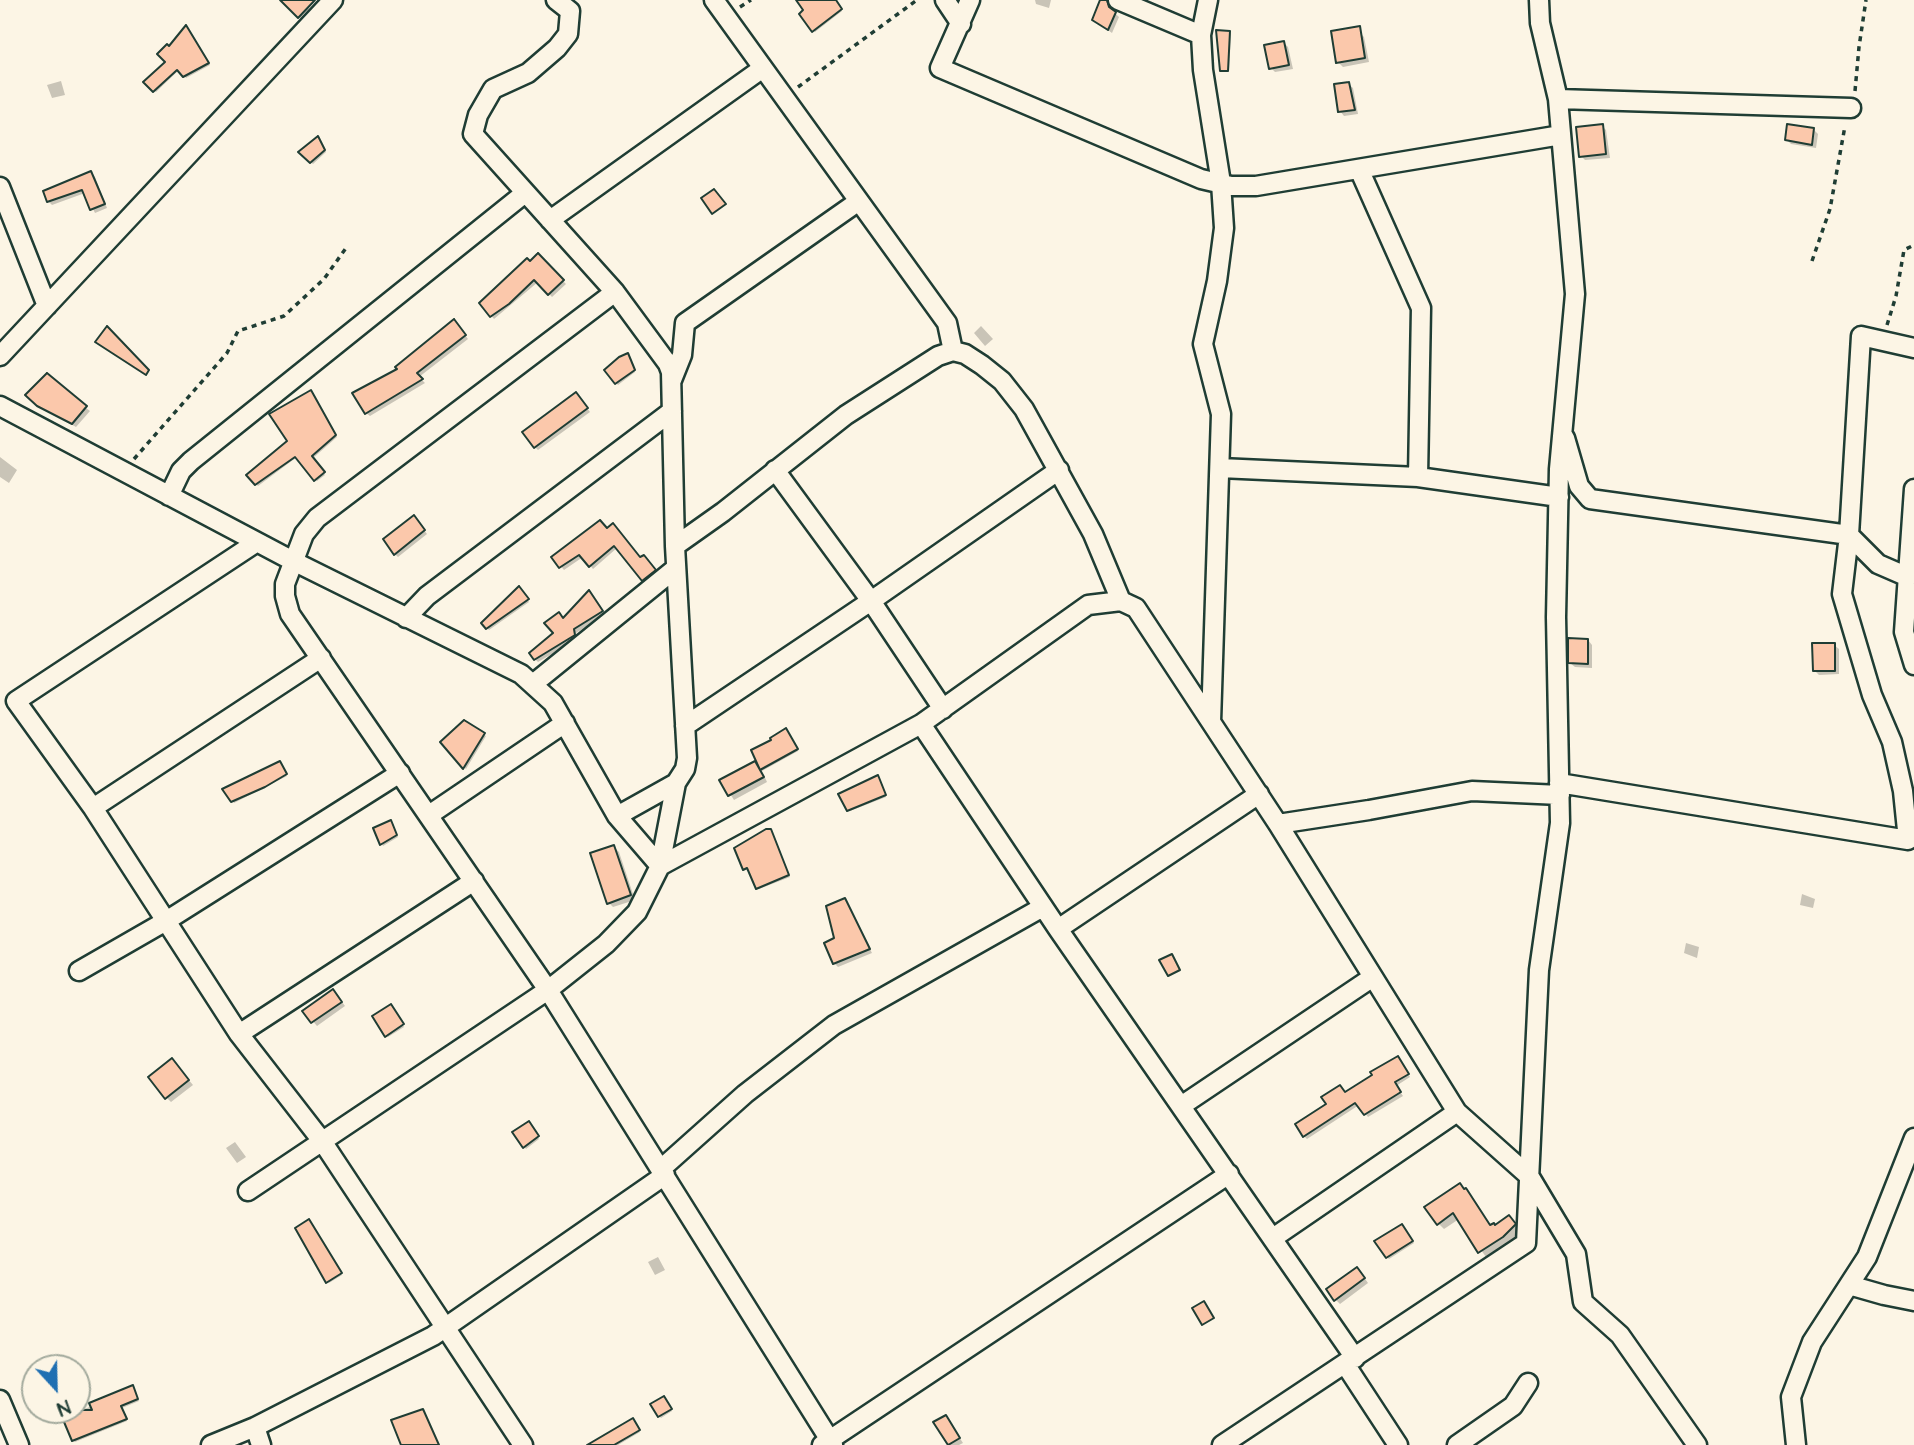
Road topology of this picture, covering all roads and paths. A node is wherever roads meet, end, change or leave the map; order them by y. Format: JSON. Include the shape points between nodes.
{"nodes":[{"id":1,"x":333,"y":0,"type":"edge"},
{"id":2,"x":556,"y":0,"type":"edge"},
{"id":3,"x":714,"y":0,"type":"edge"},
{"id":4,"x":917,"y":0,"type":"edge"},
{"id":5,"x":945,"y":0,"type":"edge"},
{"id":6,"x":970,"y":0,"type":"edge"},
{"id":7,"x":1118,"y":0,"type":"edge"},
{"id":8,"x":1208,"y":0,"type":"edge"},
{"id":9,"x":1539,"y":0,"type":"edge"},
{"id":10,"x":1866,"y":0,"type":"edge"},
{"id":11,"x":961,"y":24,"type":"junction"},
{"id":12,"x":1201,"y":36,"type":"junction"},
{"id":13,"x":763,"y":68,"type":"junction"},
{"id":14,"x":785,"y":97,"type":"junction"},
{"id":15,"x":1558,"y":99,"type":"junction"},
{"id":16,"x":1851,"y":108,"type":"junction"},
{"id":17,"x":1561,"y":135,"type":"junction"},
{"id":18,"x":1359,"y":169,"type":"junction"},
{"id":19,"x":1221,"y":183,"type":"junction"},
{"id":20,"x":0,"y":187,"type":"edge"},
{"id":21,"x":525,"y":193,"type":"junction"},
{"id":22,"x":859,"y":201,"type":"junction"},
{"id":23,"x":550,"y":220,"type":"junction"},
{"id":24,"x":1914,"y":245,"type":"edge"},
{"id":25,"x":346,"y":248,"type":"dead end"},
{"id":26,"x":1812,"y":261,"type":"dead end"},
{"id":27,"x":615,"y":292,"type":"junction"},
{"id":28,"x":47,"y":306,"type":"junction"},
{"id":29,"x":1882,"y":341,"type":"junction"},
{"id":30,"x":1914,"y":348,"type":"edge"},
{"id":31,"x":953,"y":351,"type":"junction"},
{"id":32,"x":0,"y":356,"type":"edge"},
{"id":33,"x":671,"y":384,"type":"junction"},
{"id":34,"x":0,"y":406,"type":"edge"},
{"id":35,"x":672,"y":411,"type":"junction"},
{"id":36,"x":1563,"y":429,"type":"junction"},
{"id":37,"x":1220,"y":468,"type":"junction"},
{"id":38,"x":775,"y":470,"type":"junction"},
{"id":39,"x":1059,"y":470,"type":"junction"},
{"id":40,"x":123,"y":471,"type":"junction"},
{"id":41,"x":1418,"y":477,"type":"junction"},
{"id":42,"x":1914,"y":489,"type":"edge"},
{"id":43,"x":169,"y":496,"type":"junction"},
{"id":44,"x":1559,"y":497,"type":"junction"},
{"id":45,"x":1913,"y":519,"type":"edge"},
{"id":46,"x":1849,"y":535,"type":"junction"},
{"id":47,"x":257,"y":542,"type":"junction"},
{"id":48,"x":675,"y":546,"type":"junction"},
{"id":49,"x":293,"y":561,"type":"junction"},
{"id":50,"x":676,"y":568,"type":"junction"},
{"id":51,"x":1908,"y":577,"type":"junction"},
{"id":52,"x":871,"y":601,"type":"junction"},
{"id":53,"x":1121,"y":601,"type":"junction"},
{"id":54,"x":406,"y":618,"type":"junction"},
{"id":55,"x":321,"y":658,"type":"junction"},
{"id":56,"x":1914,"y":665,"type":"edge"},
{"id":57,"x":533,"y":684,"type":"junction"},
{"id":58,"x":943,"y":709,"type":"junction"},
{"id":59,"x":1211,"y":722,"type":"junction"},
{"id":60,"x":565,"y":723,"type":"junction"},
{"id":61,"x":921,"y":724,"type":"junction"},
{"id":62,"x":685,"y":726,"type":"junction"},
{"id":63,"x":400,"y":773,"type":"junction"},
{"id":64,"x":676,"y":783,"type":"junction"},
{"id":65,"x":1560,"y":789,"type":"junction"},
{"id":66,"x":1259,"y":794,"type":"junction"},
{"id":67,"x":93,"y":808,"type":"junction"},
{"id":68,"x":429,"y":815,"type":"junction"},
{"id":69,"x":617,"y":816,"type":"junction"},
{"id":70,"x":1278,"y":824,"type":"junction"},
{"id":71,"x":660,"y":866,"type":"junction"},
{"id":72,"x":474,"y":881,"type":"junction"},
{"id":73,"x":1043,"y":907,"type":"junction"},
{"id":74,"x":166,"y":921,"type":"junction"},
{"id":75,"x":1058,"y":929,"type":"junction"},
{"id":76,"x":79,"y":971,"type":"dead end"},
{"id":77,"x":1373,"y":977,"type":"junction"},
{"id":78,"x":548,"y":990,"type":"junction"},
{"id":79,"x":239,"y":1034,"type":"junction"},
{"id":80,"x":1181,"y":1106,"type":"junction"},
{"id":81,"x":1457,"y":1112,"type":"junction"},
{"id":82,"x":1914,"y":1138,"type":"edge"},
{"id":83,"x":322,"y":1142,"type":"junction"},
{"id":84,"x":663,"y":1172,"type":"junction"},
{"id":85,"x":1229,"y":1174,"type":"junction"},
{"id":86,"x":1530,"y":1177,"type":"junction"},
{"id":87,"x":248,"y":1191,"type":"dead end"},
{"id":88,"x":1273,"y":1238,"type":"junction"},
{"id":89,"x":1849,"y":1285,"type":"junction"},
{"id":90,"x":1914,"y":1301,"type":"edge"},
{"id":91,"x":444,"y":1328,"type":"junction"},
{"id":92,"x":1350,"y":1361,"type":"junction"},
{"id":93,"x":1528,"y":1383,"type":"dead end"},
{"id":94,"x":0,"y":1400,"type":"edge"},
{"id":95,"x":258,"y":1436,"type":"edge"},
{"id":96,"x":828,"y":1443,"type":"edge"},
{"id":97,"x":19,"y":1445,"type":"edge"},
{"id":98,"x":211,"y":1445,"type":"edge"},
{"id":99,"x":523,"y":1445,"type":"edge"},
{"id":100,"x":1222,"y":1445,"type":"edge"},
{"id":101,"x":1398,"y":1445,"type":"edge"},
{"id":102,"x":1457,"y":1445,"type":"edge"},
{"id":103,"x":1697,"y":1445,"type":"edge"},
{"id":104,"x":1796,"y":1445,"type":"edge"}],
"edges":[{"from":1,"to":28,"type":"street"},
{"from":2,"to":21,"type":"street","via":[[570,12],[568,34],[528,73],[493,89],[473,135]]},
{"from":3,"to":13,"type":"street"},
{"from":4,"to":14,"type":"path"},
{"from":5,"to":11,"type":"street"},
{"from":6,"to":11,"type":"street"},
{"from":7,"to":12,"type":"street"},
{"from":8,"to":12,"type":"street"},
{"from":9,"to":15,"type":"street"},
{"from":10,"to":16,"type":"path"},
{"from":11,"to":19,"type":"street","via":[[940,68]]},
{"from":12,"to":19,"type":"street"},
{"from":13,"to":14,"type":"street"},
{"from":13,"to":23,"type":"street"},
{"from":14,"to":22,"type":"street"},
{"from":15,"to":16,"type":"street"},
{"from":15,"to":17,"type":"street"},
{"from":16,"to":26,"type":"path","via":[[1830,209]]},
{"from":17,"to":18,"type":"street"},
{"from":17,"to":36,"type":"street","via":[[1575,293]]},
{"from":18,"to":19,"type":"street","via":[[1256,186]]},
{"from":18,"to":41,"type":"street","via":[[1421,308]]},
{"from":19,"to":37,"type":"street","via":[[1224,228],[1203,344],[1221,414]]},
{"from":20,"to":28,"type":"street"},
{"from":21,"to":23,"type":"street"},
{"from":21,"to":43,"type":"street","via":[[191,461]]},
{"from":22,"to":31,"type":"street","via":[[947,323]]},
{"from":22,"to":33,"type":"street","via":[[685,323],[682,355]]},
{"from":23,"to":27,"type":"street"},
{"from":24,"to":29,"type":"path","via":[[1904,250]]},
{"from":25,"to":40,"type":"path","via":[[324,279],[284,316],[238,331],[227,353]]},
{"from":27,"to":33,"type":"street","via":[[668,364]]},
{"from":27,"to":49,"type":"street","via":[[317,518],[304,534]]},
{"from":28,"to":32,"type":"street"},
{"from":29,"to":30,"type":"street"},
{"from":29,"to":46,"type":"street","via":[[1860,337]]},
{"from":31,"to":38,"type":"street","via":[[846,415]]},
{"from":31,"to":39,"type":"street","via":[[965,354],[1002,381]]},
{"from":33,"to":35,"type":"street"},
{"from":34,"to":40,"type":"street"},
{"from":35,"to":48,"type":"street"},
{"from":35,"to":54,"type":"street","via":[[427,596]]},
{"from":36,"to":44,"type":"street"},
{"from":36,"to":46,"type":"street","via":[[1579,486],[1590,499]]},
{"from":37,"to":41,"type":"street"},
{"from":37,"to":59,"type":"street"},
{"from":38,"to":48,"type":"street"},
{"from":38,"to":52,"type":"street"},
{"from":39,"to":52,"type":"street"},
{"from":39,"to":53,"type":"street"},
{"from":40,"to":43,"type":"street"},
{"from":41,"to":44,"type":"street"},
{"from":42,"to":45,"type":"street"},
{"from":43,"to":47,"type":"street"},
{"from":44,"to":65,"type":"street"},
{"from":45,"to":51,"type":"street"},
{"from":46,"to":51,"type":"street","via":[[1878,564]]},
{"from":46,"to":65,"type":"street","via":[[1842,594],[1872,695],[1892,743],[1908,840]]},
{"from":47,"to":49,"type":"street"},
{"from":47,"to":67,"type":"street","via":[[16,701]]},
{"from":48,"to":50,"type":"street"},
{"from":49,"to":54,"type":"street"},
{"from":49,"to":55,"type":"street","via":[[285,584],[286,605]]},
{"from":50,"to":57,"type":"street"},
{"from":50,"to":62,"type":"street"},
{"from":51,"to":56,"type":"street","via":[[1904,632]]},
{"from":52,"to":58,"type":"street"},
{"from":52,"to":62,"type":"street"},
{"from":53,"to":58,"type":"street","via":[[1088,605]]},
{"from":53,"to":59,"type":"street","via":[[1136,608]]},
{"from":54,"to":57,"type":"street"},
{"from":55,"to":63,"type":"street"},
{"from":55,"to":67,"type":"street"},
{"from":57,"to":60,"type":"street"},
{"from":58,"to":61,"type":"street"},
{"from":59,"to":66,"type":"street"},
{"from":60,"to":68,"type":"street"},
{"from":60,"to":69,"type":"street"},
{"from":61,"to":71,"type":"street"},
{"from":61,"to":73,"type":"street"},
{"from":62,"to":64,"type":"street","via":[[685,769]]},
{"from":63,"to":68,"type":"street"},
{"from":63,"to":74,"type":"street"},
{"from":64,"to":69,"type":"street"},
{"from":64,"to":71,"type":"street"},
{"from":65,"to":70,"type":"street","via":[[1472,791]]},
{"from":65,"to":86,"type":"street","via":[[1560,823],[1539,970]]},
{"from":66,"to":70,"type":"street"},
{"from":66,"to":75,"type":"street"},
{"from":67,"to":74,"type":"street"},
{"from":68,"to":72,"type":"street"},
{"from":69,"to":71,"type":"street"},
{"from":70,"to":77,"type":"street"},
{"from":71,"to":78,"type":"street","via":[[637,912],[606,944]]},
{"from":72,"to":78,"type":"street"},
{"from":72,"to":79,"type":"street"},
{"from":73,"to":75,"type":"street"},
{"from":73,"to":84,"type":"street","via":[[834,1025],[745,1094]]},
{"from":74,"to":76,"type":"street"},
{"from":74,"to":79,"type":"street"},
{"from":75,"to":80,"type":"street"},
{"from":77,"to":80,"type":"street"},
{"from":77,"to":81,"type":"street"},
{"from":78,"to":83,"type":"street"},
{"from":78,"to":84,"type":"street"},
{"from":79,"to":83,"type":"street"},
{"from":80,"to":85,"type":"street"},
{"from":81,"to":86,"type":"street"},
{"from":81,"to":88,"type":"street"},
{"from":82,"to":89,"type":"street","via":[[1867,1257]]},
{"from":83,"to":87,"type":"street"},
{"from":83,"to":91,"type":"street"},
{"from":84,"to":91,"type":"street"},
{"from":84,"to":96,"type":"street"},
{"from":85,"to":88,"type":"street"},
{"from":85,"to":96,"type":"street"},
{"from":86,"to":92,"type":"street","via":[[1526,1244]]},
{"from":86,"to":103,"type":"street","via":[[1576,1254],[1583,1302],[1620,1335]]},
{"from":88,"to":92,"type":"street"},
{"from":89,"to":90,"type":"street"},
{"from":89,"to":104,"type":"street","via":[[1812,1342],[1791,1397]]},
{"from":91,"to":95,"type":"street"},
{"from":91,"to":99,"type":"street"},
{"from":92,"to":100,"type":"street"},
{"from":92,"to":101,"type":"street"},
{"from":93,"to":102,"type":"street","via":[[1513,1406]]},
{"from":94,"to":97,"type":"street"},
{"from":95,"to":98,"type":"street"}]}
